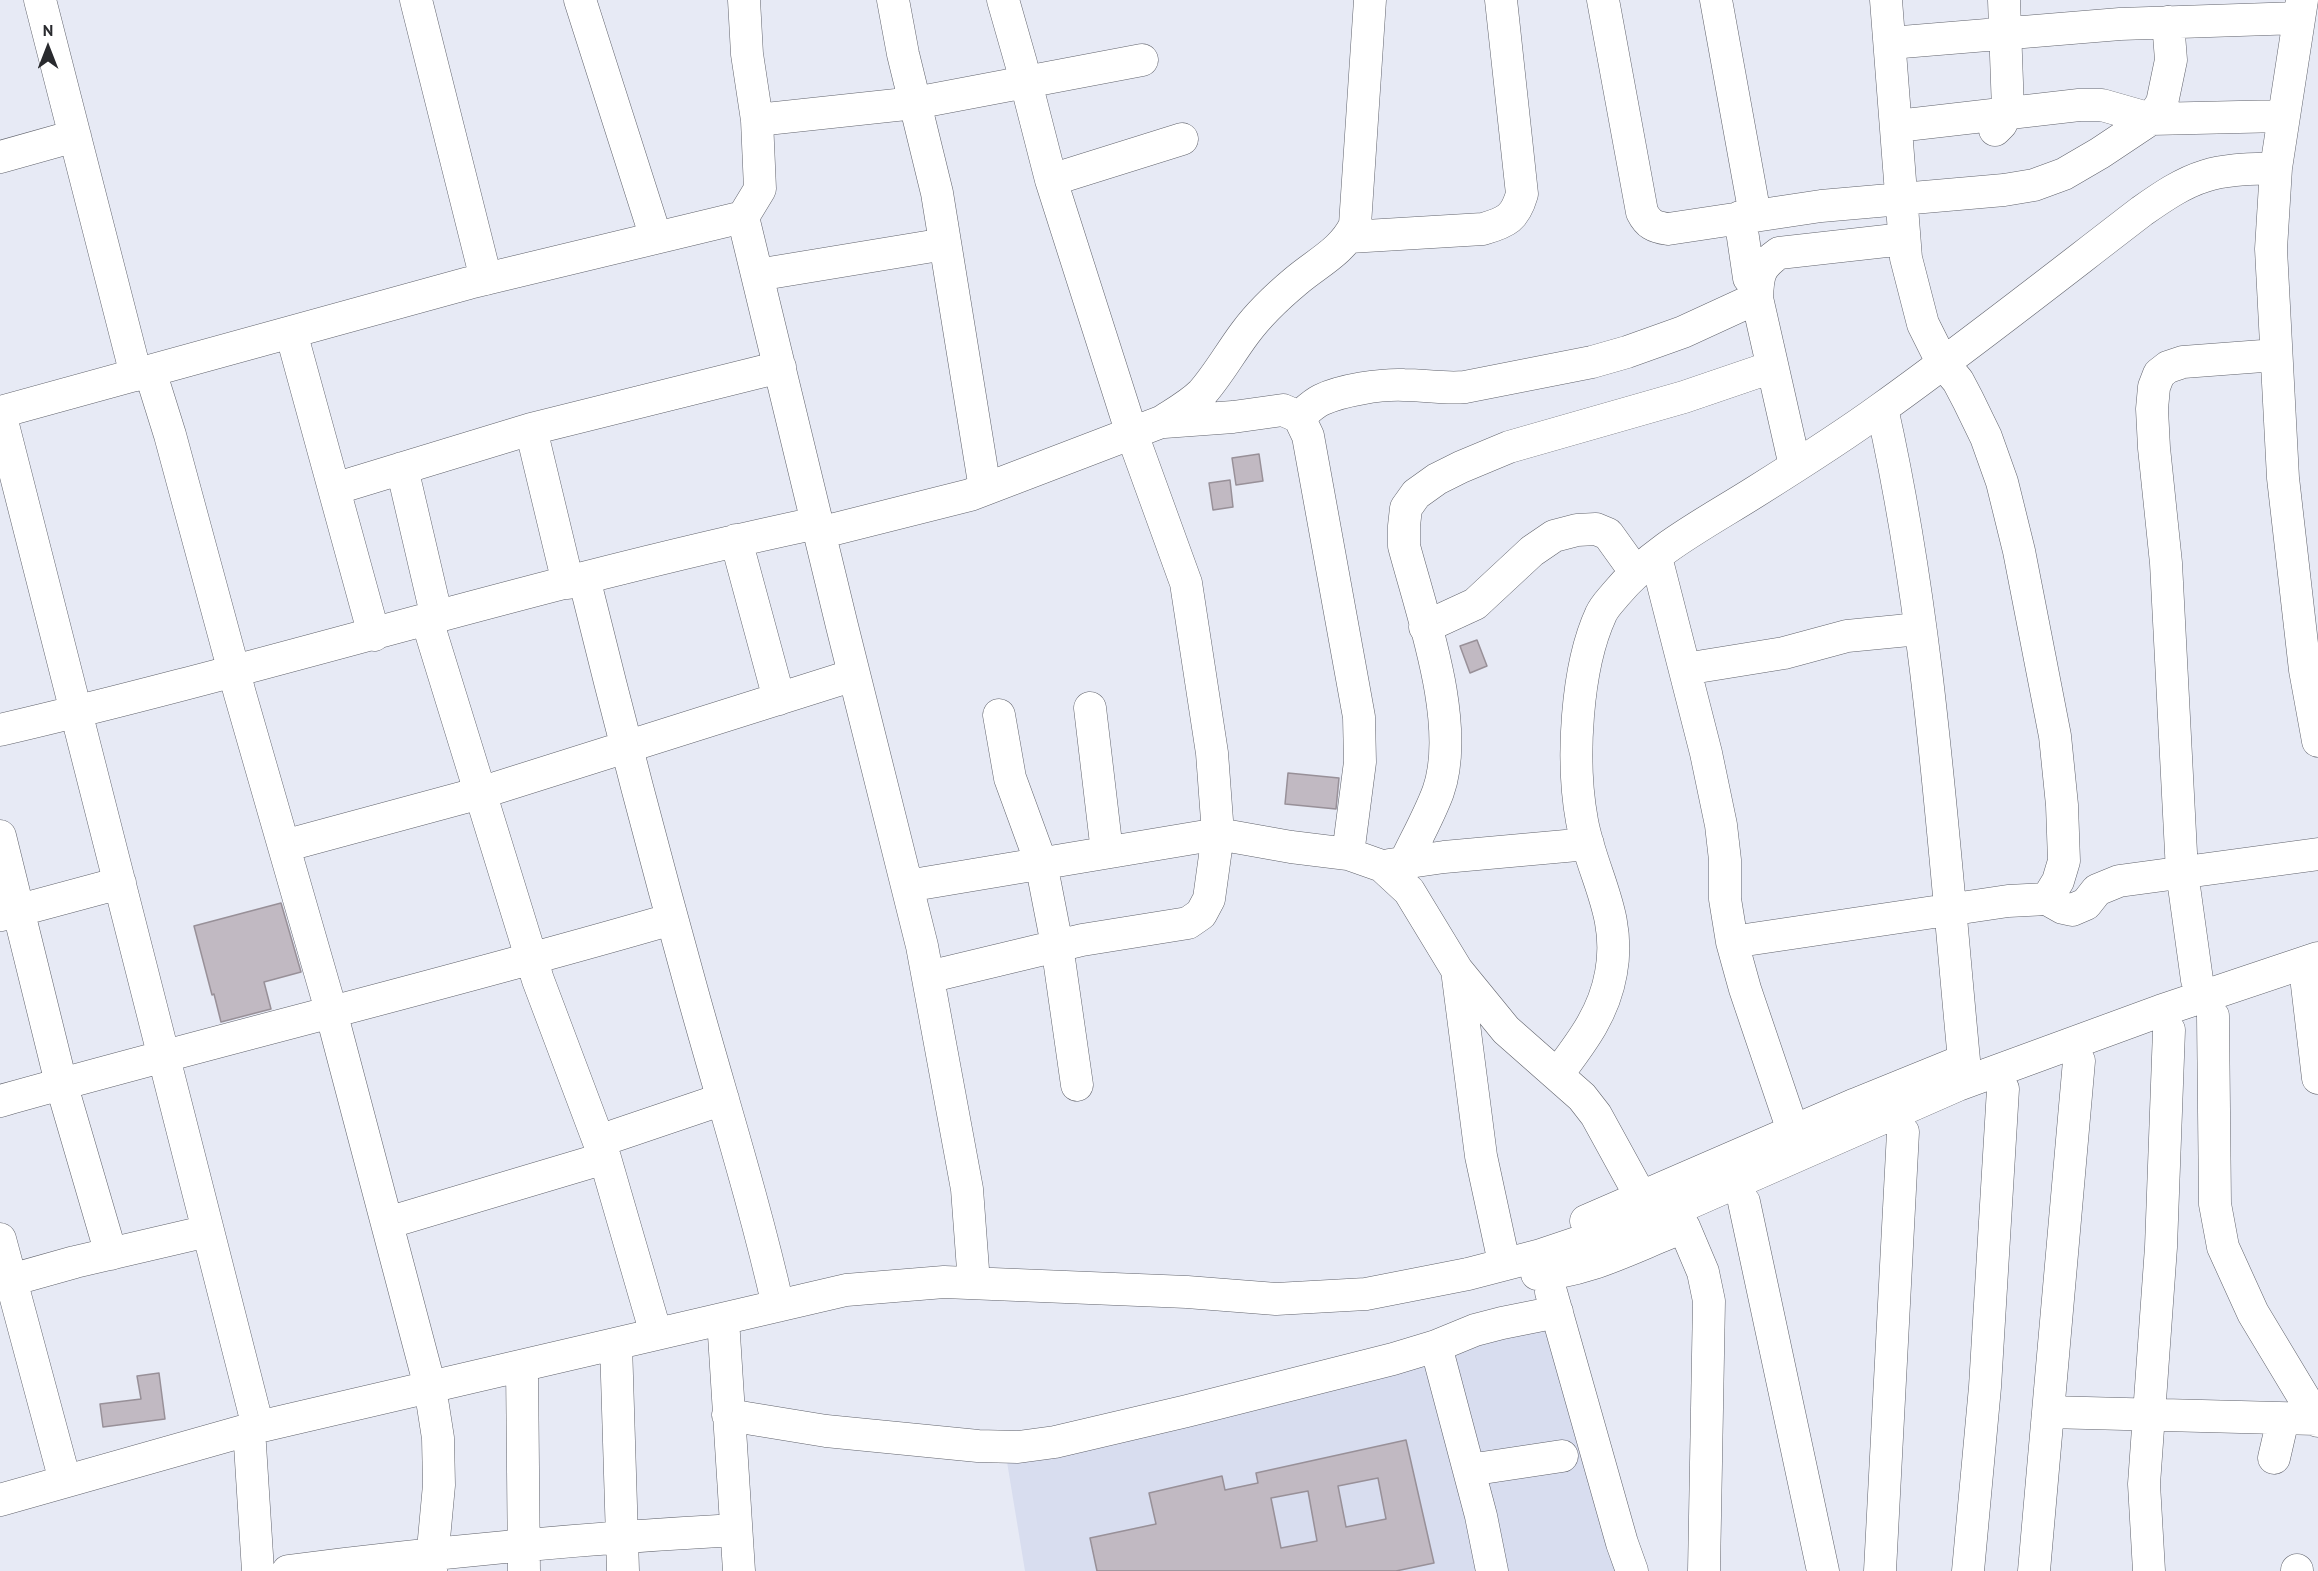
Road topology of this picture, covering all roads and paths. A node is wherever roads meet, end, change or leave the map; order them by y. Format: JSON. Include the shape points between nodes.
{"nodes":[{"id":1,"x":40,"y":0,"type":"edge"},
{"id":2,"x":416,"y":0,"type":"edge"},
{"id":3,"x":580,"y":0,"type":"edge"},
{"id":4,"x":744,"y":0,"type":"edge"},
{"id":5,"x":893,"y":0,"type":"edge"},
{"id":6,"x":1003,"y":0,"type":"edge"},
{"id":7,"x":1370,"y":0,"type":"edge"},
{"id":8,"x":1501,"y":0,"type":"edge"},
{"id":9,"x":1604,"y":0,"type":"edge"},
{"id":10,"x":1716,"y":0,"type":"edge"},
{"id":11,"x":1886,"y":0,"type":"edge"},
{"id":12,"x":2004,"y":0,"type":"edge"},
{"id":13,"x":2301,"y":9,"type":"edge"},
{"id":14,"x":2200,"y":11,"type":"edge"},
{"id":15,"x":2119,"y":12,"type":"edge"},
{"id":16,"x":2168,"y":22,"type":"junction"},
{"id":17,"x":2006,"y":33,"type":"junction"},
{"id":18,"x":1890,"y":43,"type":"junction"},
{"id":19,"x":1142,"y":60,"type":"dead end"},
{"id":20,"x":1027,"y":82,"type":"junction"},
{"id":21,"x":915,"y":103,"type":"junction"},
{"id":22,"x":2283,"y":116,"type":"junction"},
{"id":23,"x":2151,"y":119,"type":"junction"},
{"id":24,"x":757,"y":120,"type":"junction"},
{"id":25,"x":1999,"y":123,"type":"junction"},
{"id":26,"x":1897,"y":126,"type":"junction"},
{"id":27,"x":75,"y":136,"type":"junction"},
{"id":28,"x":1182,"y":139,"type":"dead end"},
{"id":29,"x":0,"y":157,"type":"edge"},
{"id":30,"x":2276,"y":168,"type":"junction"},
{"id":31,"x":1051,"y":180,"type":"junction"},
{"id":32,"x":1902,"y":199,"type":"junction"},
{"id":33,"x":1748,"y":216,"type":"junction"},
{"id":34,"x":743,"y":217,"type":"junction"},
{"id":35,"x":1349,"y":237,"type":"junction"},
{"id":36,"x":656,"y":238,"type":"junction"},
{"id":37,"x":1904,"y":239,"type":"junction"},
{"id":38,"x":945,"y":244,"type":"junction"},
{"id":39,"x":757,"y":275,"type":"junction"},
{"id":40,"x":486,"y":279,"type":"junction"},
{"id":41,"x":1753,"y":288,"type":"junction"},
{"id":42,"x":291,"y":332,"type":"junction"},
{"id":43,"x":2276,"y":355,"type":"junction"},
{"id":44,"x":1942,"y":362,"type":"junction"},
{"id":45,"x":780,"y":367,"type":"junction"},
{"id":46,"x":1772,"y":367,"type":"junction"},
{"id":47,"x":143,"y":373,"type":"junction"},
{"id":48,"x":1882,"y":408,"type":"junction"},
{"id":49,"x":0,"y":413,"type":"edge"},
{"id":50,"x":1299,"y":417,"type":"junction"},
{"id":51,"x":1161,"y":422,"type":"junction"},
{"id":52,"x":531,"y":429,"type":"junction"},
{"id":53,"x":1132,"y":434,"type":"junction"},
{"id":54,"x":1795,"y":466,"type":"junction"},
{"id":55,"x":402,"y":468,"type":"junction"},
{"id":56,"x":9,"y":483,"type":"edge"},
{"id":57,"x":334,"y":489,"type":"junction"},
{"id":58,"x":985,"y":489,"type":"junction"},
{"id":59,"x":818,"y":528,"type":"junction"},
{"id":60,"x":736,"y":540,"type":"junction"},
{"id":61,"x":1646,"y":565,"type":"junction"},
{"id":62,"x":576,"y":580,"type":"junction"},
{"id":63,"x":432,"y":619,"type":"junction"},
{"id":64,"x":1425,"y":627,"type":"junction"},
{"id":65,"x":1919,"y":629,"type":"junction"},
{"id":66,"x":374,"y":634,"type":"junction"},
{"id":67,"x":1685,"y":669,"type":"junction"},
{"id":68,"x":235,"y":672,"type":"junction"},
{"id":69,"x":854,"y":675,"type":"junction"},
{"id":70,"x":779,"y":699,"type":"junction"},
{"id":71,"x":1090,"y":708,"type":"dead end"},
{"id":72,"x":76,"y":712,"type":"junction"},
{"id":73,"x":999,"y":715,"type":"dead end"},
{"id":74,"x":0,"y":730,"type":"edge"},
{"id":75,"x":2318,"y":741,"type":"edge"},
{"id":76,"x":625,"y":747,"type":"junction"},
{"id":77,"x":480,"y":793,"type":"junction"},
{"id":78,"x":1218,"y":834,"type":"junction"},
{"id":79,"x":0,"y":836,"type":"edge"},
{"id":80,"x":1588,"y":844,"type":"junction"},
{"id":81,"x":284,"y":846,"type":"junction"},
{"id":82,"x":1107,"y":852,"type":"junction"},
{"id":83,"x":1348,"y":854,"type":"junction"},
{"id":84,"x":2318,"y":854,"type":"edge"},
{"id":85,"x":1041,"y":863,"type":"junction"},
{"id":86,"x":1394,"y":864,"type":"junction"},
{"id":87,"x":2182,"y":872,"type":"junction"},
{"id":88,"x":120,"y":883,"type":"junction"},
{"id":89,"x":907,"y":886,"type":"junction"},
{"id":90,"x":2047,"y":899,"type":"junction"},
{"id":91,"x":1951,"y":910,"type":"junction"},
{"id":92,"x":10,"y":913,"type":"edge"},
{"id":93,"x":672,"y":919,"type":"junction"},
{"id":94,"x":2318,"y":939,"type":"edge"},
{"id":95,"x":1732,"y":942,"type":"junction"},
{"id":96,"x":1057,"y":945,"type":"junction"},
{"id":97,"x":531,"y":960,"type":"junction"},
{"id":98,"x":1457,"y":970,"type":"junction"},
{"id":99,"x":2314,"y":975,"type":"edge"},
{"id":100,"x":928,"y":977,"type":"junction"},
{"id":101,"x":2197,"y":980,"type":"junction"},
{"id":102,"x":331,"y":1012,"type":"junction"},
{"id":103,"x":2213,"y":1016,"type":"junction"},
{"id":104,"x":2169,"y":1030,"type":"junction"},
{"id":105,"x":164,"y":1055,"type":"junction"},
{"id":106,"x":1964,"y":1060,"type":"junction"},
{"id":107,"x":2079,"y":1061,"type":"junction"},
{"id":108,"x":1557,"y":1075,"type":"junction"},
{"id":109,"x":2318,"y":1078,"type":"edge"},
{"id":110,"x":61,"y":1083,"type":"junction"},
{"id":111,"x":1077,"y":1085,"type":"dead end"},
{"id":112,"x":2003,"y":1089,"type":"junction"},
{"id":113,"x":723,"y":1099,"type":"junction"},
{"id":114,"x":0,"y":1101,"type":"edge"},
{"id":115,"x":1793,"y":1131,"type":"junction"},
{"id":116,"x":1903,"y":1131,"type":"junction"},
{"id":117,"x":602,"y":1149,"type":"junction"},
{"id":118,"x":1641,"y":1197,"type":"junction"},
{"id":119,"x":1744,"y":1202,"type":"junction"},
{"id":120,"x":1677,"y":1220,"type":"junction"},
{"id":121,"x":387,"y":1223,"type":"junction"},
{"id":122,"x":208,"y":1231,"type":"junction"},
{"id":123,"x":0,"y":1239,"type":"edge"},
{"id":124,"x":111,"y":1254,"type":"junction"},
{"id":125,"x":1503,"y":1258,"type":"junction"},
{"id":126,"x":1468,"y":1274,"type":"junction"},
{"id":127,"x":1546,"y":1274,"type":"junction"},
{"id":128,"x":6,"y":1281,"type":"edge"},
{"id":129,"x":974,"y":1283,"type":"junction"},
{"id":130,"x":778,"y":1306,"type":"junction"},
{"id":131,"x":1557,"y":1312,"type":"junction"},
{"id":132,"x":723,"y":1319,"type":"junction"},
{"id":133,"x":656,"y":1334,"type":"junction"},
{"id":134,"x":616,"y":1344,"type":"junction"},
{"id":135,"x":1436,"y":1346,"type":"junction"},
{"id":136,"x":522,"y":1366,"type":"junction"},
{"id":137,"x":430,"y":1387,"type":"junction"},
{"id":138,"x":2048,"y":1412,"type":"junction"},
{"id":139,"x":729,"y":1414,"type":"junction"},
{"id":140,"x":2147,"y":1416,"type":"junction"},
{"id":141,"x":2283,"y":1419,"type":"junction"},
{"id":142,"x":2317,"y":1420,"type":"edge"},
{"id":143,"x":254,"y":1428,"type":"junction"},
{"id":144,"x":1562,"y":1456,"type":"dead end"},
{"id":145,"x":2274,"y":1458,"type":"dead end"},
{"id":146,"x":1469,"y":1470,"type":"junction"},
{"id":147,"x":65,"y":1481,"type":"junction"},
{"id":148,"x":0,"y":1500,"type":"edge"},
{"id":149,"x":736,"y":1530,"type":"junction"},
{"id":150,"x":621,"y":1536,"type":"junction"},
{"id":151,"x":525,"y":1558,"type":"edge"},
{"id":152,"x":432,"y":1562,"type":"edge"},
{"id":153,"x":258,"y":1571,"type":"edge"},
{"id":154,"x":288,"y":1571,"type":"edge"},
{"id":155,"x":623,"y":1571,"type":"edge"},
{"id":156,"x":739,"y":1571,"type":"edge"},
{"id":157,"x":1492,"y":1571,"type":"edge"},
{"id":158,"x":1632,"y":1571,"type":"edge"},
{"id":159,"x":1704,"y":1571,"type":"edge"},
{"id":160,"x":1823,"y":1571,"type":"edge"},
{"id":161,"x":1880,"y":1571,"type":"edge"},
{"id":162,"x":1968,"y":1571,"type":"edge"},
{"id":163,"x":2034,"y":1571,"type":"edge"},
{"id":164,"x":2149,"y":1571,"type":"edge"}],
"edges":[{"from":1,"to":27,"type":"street"},
{"from":2,"to":40,"type":"street"},
{"from":3,"to":36,"type":"street"},
{"from":4,"to":24,"type":"street"},
{"from":5,"to":21,"type":"street"},
{"from":6,"to":20,"type":"street"},
{"from":7,"to":35,"type":"street","via":[[1355,225]]},
{"from":8,"to":35,"type":"street","via":[[1522,194],[1517,212],[1502,223],[1483,229]]},
{"from":9,"to":33,"type":"street","via":[[1637,191],[1647,222],[1668,229]]},
{"from":10,"to":33,"type":"street"},
{"from":11,"to":18,"type":"street"},
{"from":12,"to":17,"type":"street"},
{"from":13,"to":14,"type":"street"},
{"from":13,"to":22,"type":"street"},
{"from":14,"to":16,"type":"street"},
{"from":15,"to":16,"type":"street"},
{"from":15,"to":17,"type":"street"},
{"from":16,"to":23,"type":"street","via":[[2168,82],[2163,103]]},
{"from":17,"to":18,"type":"street"},
{"from":17,"to":25,"type":"street","via":[[2008,86]]},
{"from":18,"to":26,"type":"street"},
{"from":19,"to":20,"type":"street"},
{"from":20,"to":21,"type":"street"},
{"from":20,"to":31,"type":"street"},
{"from":21,"to":24,"type":"street"},
{"from":21,"to":38,"type":"street"},
{"from":22,"to":23,"type":"street"},
{"from":22,"to":30,"type":"street"},
{"from":23,"to":25,"type":"street","via":[[2102,105],[2079,105]]},
{"from":23,"to":32,"type":"street","via":[[2064,174],[2034,184]]},
{"from":24,"to":34,"type":"street","via":[[760,189]]},
{"from":25,"to":26,"type":"street"},
{"from":26,"to":32,"type":"street"},
{"from":27,"to":29,"type":"street"},
{"from":27,"to":47,"type":"street"},
{"from":28,"to":31,"type":"street"},
{"from":30,"to":43,"type":"street","via":[[2271,249]]},
{"from":30,"to":44,"type":"street","via":[[2235,170],[2176,188]]},
{"from":31,"to":53,"type":"street"},
{"from":32,"to":33,"type":"street"},
{"from":32,"to":37,"type":"street"},
{"from":33,"to":41,"type":"street"},
{"from":34,"to":36,"type":"street"},
{"from":34,"to":39,"type":"street"},
{"from":35,"to":51,"type":"street","via":[[1267,308],[1202,393]]},
{"from":36,"to":40,"type":"street"},
{"from":37,"to":41,"type":"street","via":[[1779,253],[1766,262]]},
{"from":37,"to":44,"type":"street","via":[[1923,324]]},
{"from":38,"to":39,"type":"street"},
{"from":38,"to":58,"type":"street"},
{"from":39,"to":45,"type":"street"},
{"from":40,"to":42,"type":"street"},
{"from":41,"to":46,"type":"street"},
{"from":41,"to":50,"type":"street","via":[[1683,332],[1592,363],[1447,389],[1379,386],[1335,395]]},
{"from":42,"to":47,"type":"street"},
{"from":42,"to":57,"type":"street"},
{"from":43,"to":75,"type":"street","via":[[2283,478],[2305,670]]},
{"from":43,"to":87,"type":"street","via":[[2168,366],[2159,374],[2154,387],[2153,429],[2166,563]]},
{"from":44,"to":48,"type":"street"},
{"from":44,"to":90,"type":"street","via":[[1958,381],[1986,437],[2019,551],[2055,736],[2062,806],[2064,861]]},
{"from":45,"to":52,"type":"street"},
{"from":45,"to":59,"type":"street"},
{"from":46,"to":54,"type":"street"},
{"from":46,"to":64,"type":"street","via":[[1509,447],[1453,471],[1416,494],[1406,508],[1404,546]]},
{"from":47,"to":49,"type":"street"},
{"from":47,"to":68,"type":"street","via":[[170,435]]},
{"from":48,"to":54,"type":"street"},
{"from":48,"to":65,"type":"street"},
{"from":49,"to":56,"type":"street"},
{"from":50,"to":51,"type":"street","via":[[1283,410]]},
{"from":50,"to":83,"type":"street","via":[[1313,457],[1359,717],[1360,762]]},
{"from":51,"to":53,"type":"street"},
{"from":52,"to":55,"type":"street"},
{"from":52,"to":62,"type":"street"},
{"from":53,"to":58,"type":"street"},
{"from":53,"to":78,"type":"street","via":[[1186,583],[1212,753]]},
{"from":54,"to":61,"type":"street","via":[[1681,538]]},
{"from":55,"to":57,"type":"street"},
{"from":55,"to":63,"type":"street"},
{"from":56,"to":72,"type":"street"},
{"from":57,"to":66,"type":"street"},
{"from":58,"to":59,"type":"street"},
{"from":59,"to":60,"type":"street"},
{"from":59,"to":69,"type":"street"},
{"from":60,"to":62,"type":"street"},
{"from":60,"to":70,"type":"street"},
{"from":61,"to":64,"type":"street","via":[[1596,529],[1554,536],[1475,604]]},
{"from":61,"to":67,"type":"street"},
{"from":61,"to":80,"type":"street","via":[[1602,612],[1586,656],[1577,724],[1577,760],[1581,819]]},
{"from":62,"to":63,"type":"street"},
{"from":62,"to":76,"type":"street"},
{"from":63,"to":66,"type":"street"},
{"from":63,"to":77,"type":"street"},
{"from":64,"to":86,"type":"street","via":[[1440,684],[1445,720],[1444,761],[1438,791]]},
{"from":65,"to":67,"type":"street","via":[[1847,636],[1784,652]]},
{"from":65,"to":91,"type":"street","via":[[1933,720]]},
{"from":66,"to":68,"type":"street"},
{"from":67,"to":95,"type":"street","via":[[1721,825]]},
{"from":68,"to":72,"type":"street"},
{"from":68,"to":81,"type":"street"},
{"from":69,"to":70,"type":"street"},
{"from":69,"to":89,"type":"street"},
{"from":70,"to":76,"type":"street"},
{"from":71,"to":82,"type":"street"},
{"from":72,"to":74,"type":"street"},
{"from":72,"to":88,"type":"street"},
{"from":73,"to":85,"type":"street","via":[[1010,778]]},
{"from":76,"to":77,"type":"street"},
{"from":76,"to":93,"type":"street"},
{"from":77,"to":81,"type":"street"},
{"from":77,"to":97,"type":"street"},
{"from":78,"to":82,"type":"street"},
{"from":78,"to":83,"type":"street"},
{"from":78,"to":96,"type":"street","via":[[1209,899],[1201,914],[1188,923]]},
{"from":79,"to":92,"type":"street"},
{"from":80,"to":86,"type":"street"},
{"from":80,"to":108,"type":"street","via":[[1613,925],[1611,973],[1597,1018]]},
{"from":81,"to":102,"type":"street"},
{"from":82,"to":85,"type":"street"},
{"from":83,"to":86,"type":"street"},
{"from":84,"to":87,"type":"street"},
{"from":85,"to":89,"type":"street"},
{"from":85,"to":96,"type":"street"},
{"from":86,"to":98,"type":"street"},
{"from":87,"to":90,"type":"street","via":[[2104,886],[2086,904],[2072,910]]},
{"from":87,"to":101,"type":"street"},
{"from":88,"to":92,"type":"street"},
{"from":88,"to":105,"type":"street"},
{"from":89,"to":100,"type":"street"},
{"from":90,"to":91,"type":"street"},
{"from":91,"to":95,"type":"street"},
{"from":91,"to":106,"type":"street"},
{"from":92,"to":110,"type":"street"},
{"from":93,"to":97,"type":"street"},
{"from":93,"to":113,"type":"street"},
{"from":94,"to":101,"type":"street"},
{"from":95,"to":115,"type":"street"},
{"from":96,"to":100,"type":"street"},
{"from":96,"to":111,"type":"street"},
{"from":97,"to":102,"type":"street"},
{"from":97,"to":117,"type":"street"},
{"from":98,"to":108,"type":"street","via":[[1506,1030]]},
{"from":98,"to":125,"type":"street","via":[[1481,1156]]},
{"from":99,"to":103,"type":"street"},
{"from":99,"to":109,"type":"street"},
{"from":99,"to":120,"type":"street","via":[[2160,1011],[1968,1081]]},
{"from":100,"to":129,"type":"street","via":[[967,1189]]},
{"from":101,"to":106,"type":"street"},
{"from":102,"to":105,"type":"street"},
{"from":102,"to":121,"type":"street"},
{"from":103,"to":104,"type":"street"},
{"from":103,"to":142,"type":"street","via":[[2215,1204],[2223,1246],[2253,1313]]},
{"from":104,"to":107,"type":"street"},
{"from":104,"to":140,"type":"street","via":[[2161,1246]]},
{"from":105,"to":110,"type":"street"},
{"from":105,"to":122,"type":"street"},
{"from":106,"to":115,"type":"street"},
{"from":107,"to":112,"type":"street"},
{"from":107,"to":138,"type":"street"},
{"from":108,"to":118,"type":"street","via":[[1596,1115]]},
{"from":110,"to":114,"type":"street"},
{"from":110,"to":124,"type":"street"},
{"from":112,"to":116,"type":"street"},
{"from":112,"to":162,"type":"street","via":[[1985,1387]]},
{"from":113,"to":117,"type":"street"},
{"from":113,"to":130,"type":"street"},
{"from":115,"to":118,"type":"street"},
{"from":116,"to":119,"type":"street"},
{"from":116,"to":161,"type":"street"},
{"from":117,"to":121,"type":"street"},
{"from":117,"to":133,"type":"street"},
{"from":118,"to":125,"type":"street"},
{"from":119,"to":120,"type":"street"},
{"from":119,"to":160,"type":"street"},
{"from":120,"to":126,"type":"street"},
{"from":120,"to":127,"type":"street","via":[[1597,1262]]},
{"from":120,"to":159,"type":"street","via":[[1702,1272],[1709,1301]]},
{"from":121,"to":137,"type":"street"},
{"from":122,"to":124,"type":"street"},
{"from":122,"to":143,"type":"street"},
{"from":123,"to":128,"type":"street"},
{"from":124,"to":128,"type":"street"},
{"from":125,"to":126,"type":"street"},
{"from":126,"to":127,"type":"street"},
{"from":126,"to":129,"type":"street","via":[[1366,1294],[1276,1299]]},
{"from":127,"to":131,"type":"street"},
{"from":128,"to":147,"type":"street"},
{"from":129,"to":130,"type":"street","via":[[846,1290]]},
{"from":130,"to":132,"type":"street"},
{"from":131,"to":135,"type":"street","via":[[1475,1330]]},
{"from":131,"to":158,"type":"street"},
{"from":132,"to":133,"type":"street"},
{"from":132,"to":139,"type":"street"},
{"from":133,"to":134,"type":"street"},
{"from":134,"to":136,"type":"street"},
{"from":134,"to":150,"type":"street"},
{"from":135,"to":139,"type":"street","via":[[1187,1411],[1018,1447],[826,1431]]},
{"from":135,"to":146,"type":"street"},
{"from":136,"to":137,"type":"street"},
{"from":136,"to":151,"type":"street"},
{"from":137,"to":143,"type":"street"},
{"from":137,"to":152,"type":"street","via":[[439,1473]]},
{"from":138,"to":140,"type":"street"},
{"from":138,"to":163,"type":"street"},
{"from":139,"to":149,"type":"street"},
{"from":140,"to":141,"type":"street"},
{"from":140,"to":164,"type":"street","via":[[2144,1484]]},
{"from":141,"to":142,"type":"street"},
{"from":141,"to":145,"type":"street"},
{"from":143,"to":147,"type":"street"},
{"from":143,"to":153,"type":"street"},
{"from":144,"to":146,"type":"street"},
{"from":146,"to":157,"type":"street"},
{"from":147,"to":148,"type":"street"},
{"from":149,"to":150,"type":"street"},
{"from":149,"to":156,"type":"street"},
{"from":150,"to":151,"type":"street"},
{"from":150,"to":155,"type":"street"},
{"from":151,"to":152,"type":"street"},
{"from":152,"to":154,"type":"street"}]}
